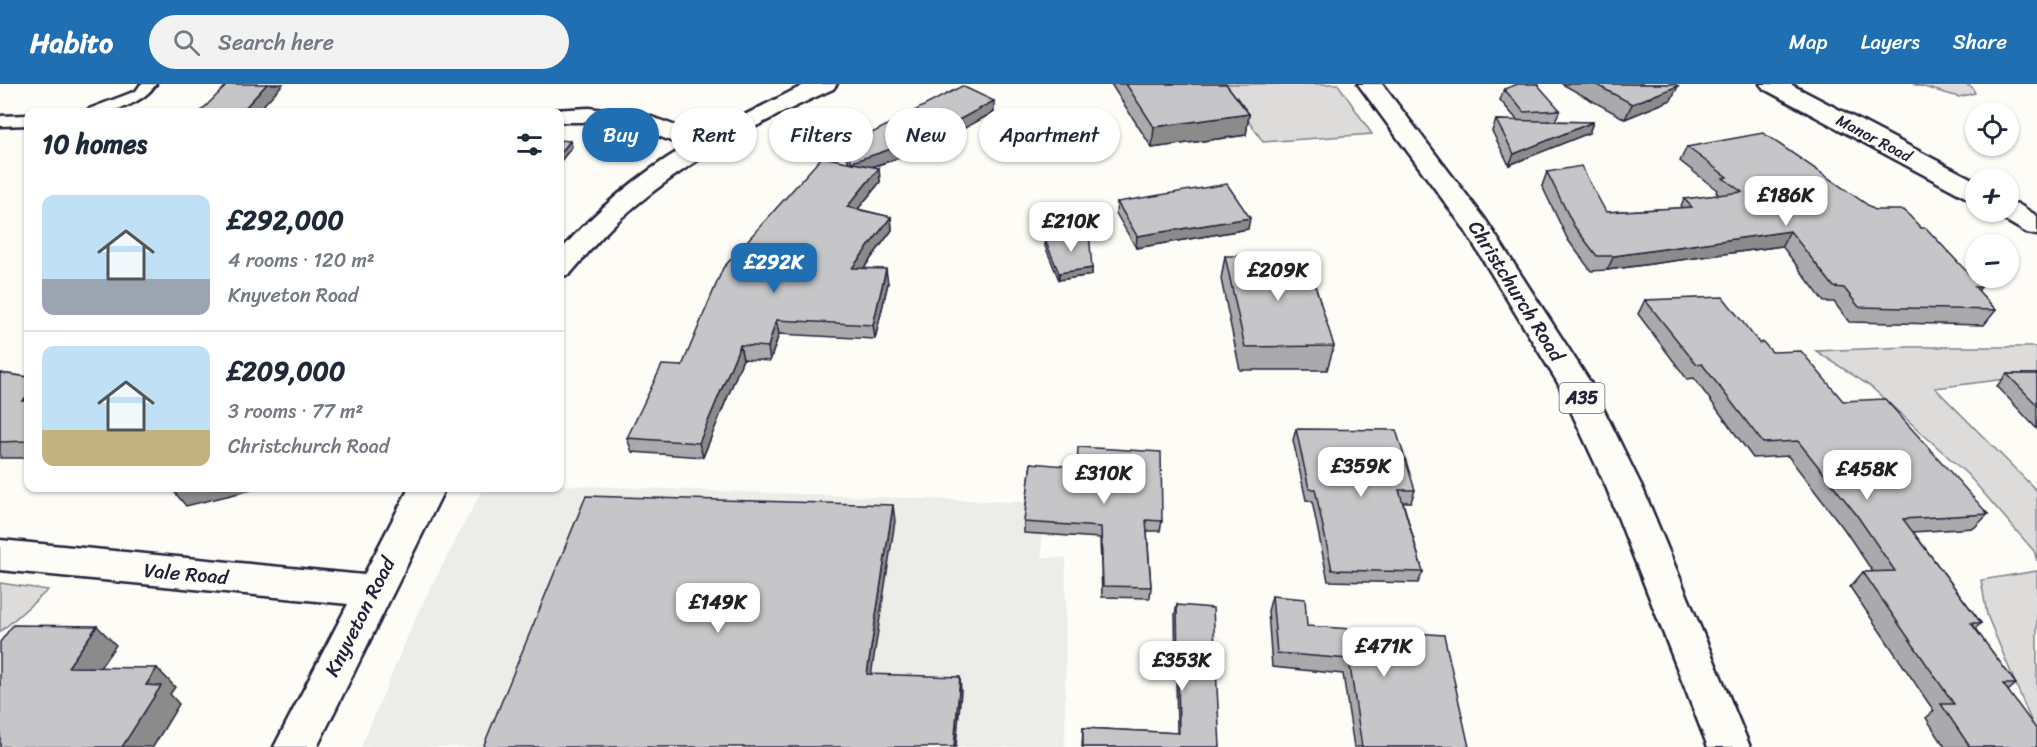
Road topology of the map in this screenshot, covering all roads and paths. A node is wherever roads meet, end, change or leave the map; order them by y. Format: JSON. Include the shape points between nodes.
{"nodes":[{"id":1,"x":149,"y":84,"type":"edge"},
{"id":2,"x":825,"y":84,"type":"edge"},
{"id":3,"x":1370,"y":84,"type":"edge"},
{"id":4,"x":1772,"y":84,"type":"edge"},
{"id":5,"x":104,"y":108,"type":"edge"},
{"id":6,"x":564,"y":115,"type":"edge"},
{"id":7,"x":757,"y":116,"type":"edge"},
{"id":8,"x":24,"y":120,"type":"edge"},
{"id":9,"x":0,"y":121,"type":"edge"},
{"id":10,"x":671,"y":132,"type":"edge"},
{"id":11,"x":680,"y":162,"type":"edge"},
{"id":12,"x":1965,"y":186,"type":"edge"},
{"id":13,"x":2037,"y":203,"type":"edge"},
{"id":14,"x":2019,"y":207,"type":"edge"},
{"id":15,"x":2019,"y":216,"type":"edge"},
{"id":16,"x":2037,"y":227,"type":"edge"},
{"id":17,"x":564,"y":264,"type":"edge"},
{"id":18,"x":425,"y":492,"type":"edge"},
{"id":19,"x":0,"y":555,"type":"edge"},
{"id":20,"x":372,"y":591,"type":"junction"},
{"id":21,"x":295,"y":747,"type":"edge"},
{"id":22,"x":1729,"y":747,"type":"edge"}],
"edges":[{"from":1,"to":5,"type":"lane","via":[[141,94]]},
{"from":2,"to":7,"type":"street"},
{"from":3,"to":22,"type":"street","name":"Christchurch Road","number":"A35","via":[[1475,225],[1574,382],[1625,489]]},
{"from":4,"to":12,"type":"street","name":"Manor Road"},
{"from":6,"to":10,"type":"street","via":[[648,123]]},
{"from":8,"to":9,"type":"lane"},
{"from":11,"to":17,"type":"street","via":[[615,209]]},
{"from":13,"to":14,"type":"street"},
{"from":15,"to":16,"type":"street"},
{"from":18,"to":20,"type":"street","name":"Knyveton Road"},
{"from":19,"to":20,"type":"street","name":"Vale Road"},
{"from":20,"to":21,"type":"street","name":"Knyveton Road"}]}
